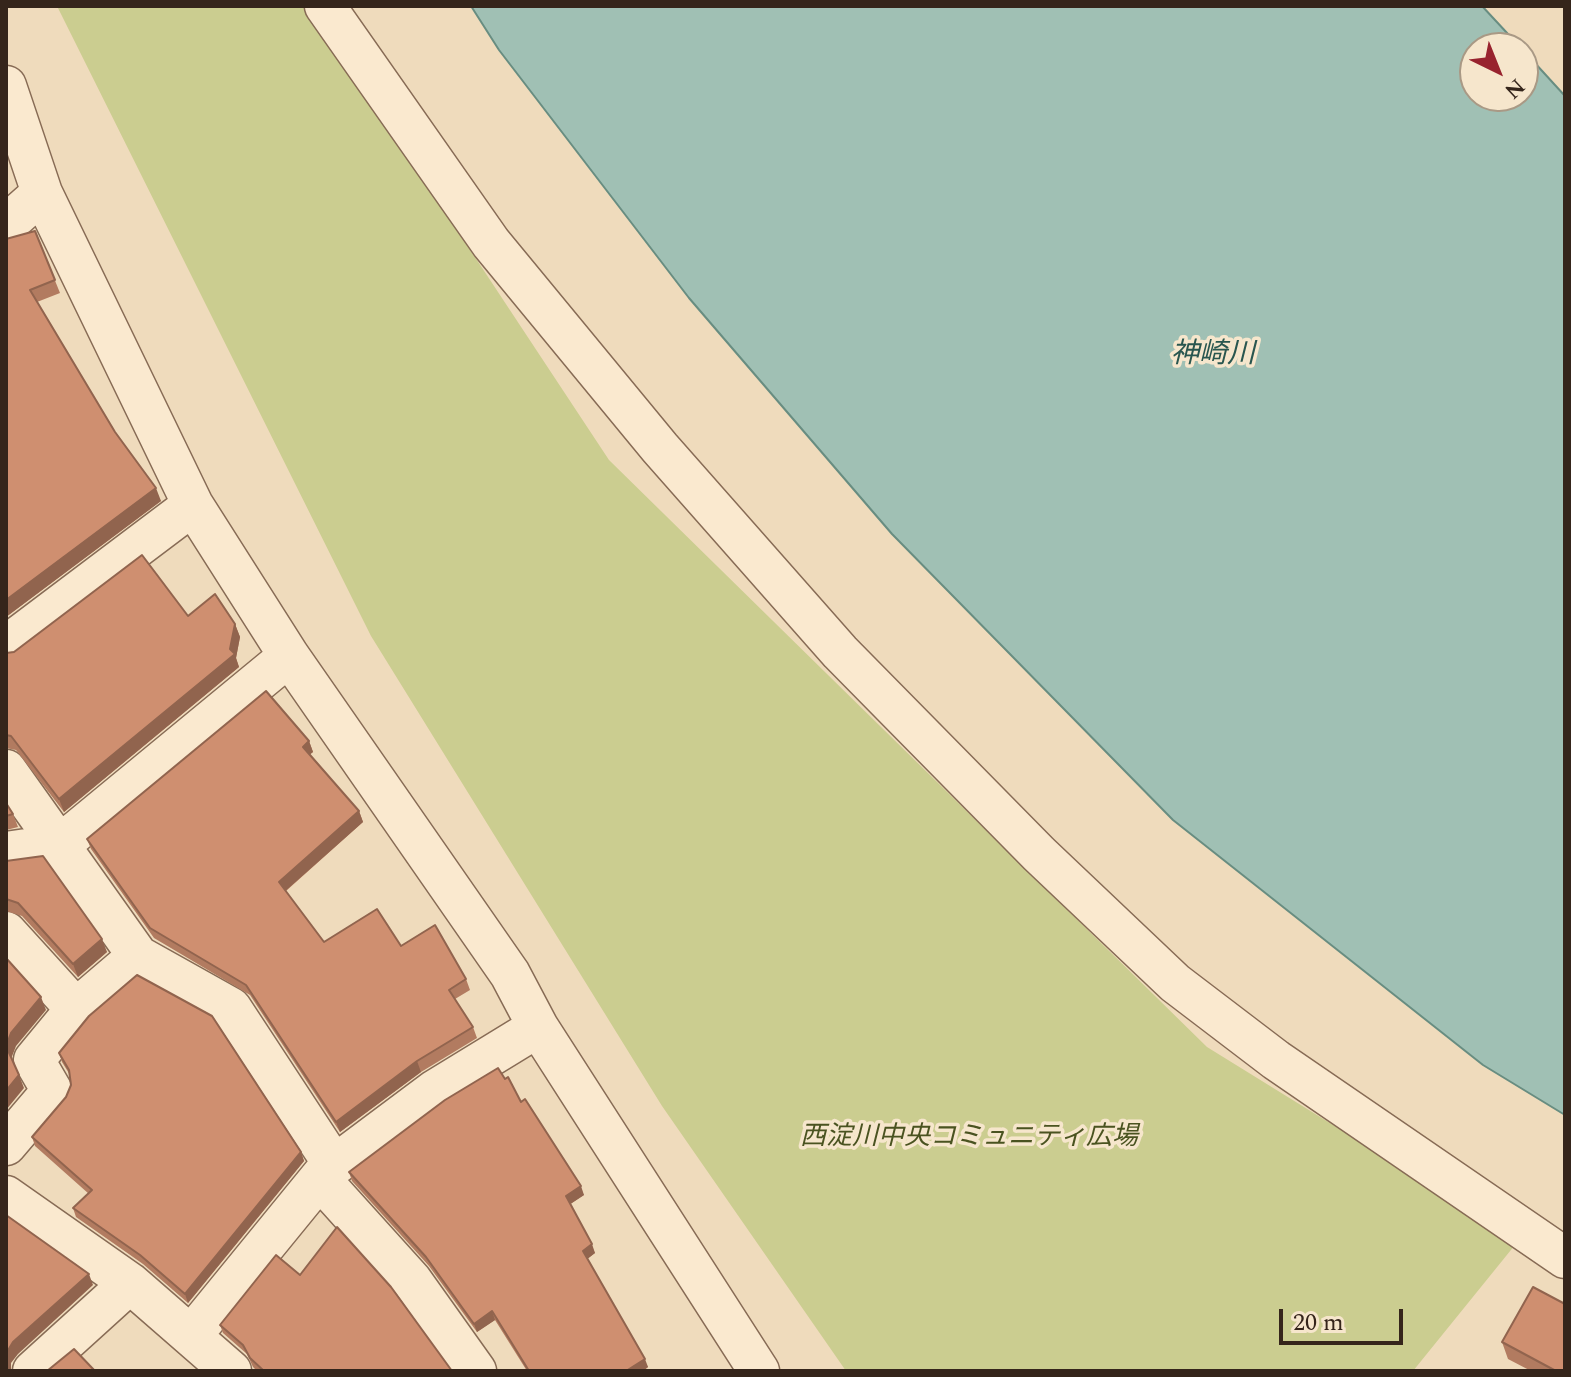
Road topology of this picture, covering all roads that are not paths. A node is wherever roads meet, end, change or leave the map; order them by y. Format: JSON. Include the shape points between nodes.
{"nodes":[{"id":1,"x":325,"y":6,"type":"edge"},
{"id":2,"x":6,"y":86,"type":"edge"},
{"id":3,"x":42,"y":193,"type":"junction"},
{"id":4,"x":6,"y":225,"type":"edge"},
{"id":5,"x":193,"y":505,"type":"junction"},
{"id":6,"x":6,"y":646,"type":"edge"},
{"id":7,"x":289,"y":656,"type":"junction"},
{"id":8,"x":6,"y":770,"type":"edge"},
{"id":9,"x":61,"y":844,"type":"junction"},
{"id":10,"x":6,"y":852,"type":"edge"},
{"id":11,"x":6,"y":932,"type":"edge"},
{"id":12,"x":138,"y":956,"type":"junction"},
{"id":13,"x":76,"y":1009,"type":"junction"},
{"id":14,"x":538,"y":1027,"type":"junction"},
{"id":15,"x":6,"y":1145,"type":"edge"},
{"id":16,"x":327,"y":1172,"type":"junction"},
{"id":17,"x":6,"y":1196,"type":"edge"},
{"id":18,"x":1565,"y":1258,"type":"edge"},
{"id":19,"x":130,"y":1283,"type":"junction"},
{"id":20,"x":191,"y":1336,"type":"junction"},
{"id":21,"x":33,"y":1371,"type":"edge"},
{"id":22,"x":231,"y":1371,"type":"edge"},
{"id":23,"x":476,"y":1371,"type":"edge"},
{"id":24,"x":759,"y":1371,"type":"edge"}],
"edges":[{"from":1,"to":18,"type":"street","via":[[491,243],[840,652],[961,775],[1175,983],[1276,1060]]},
{"from":2,"to":3,"type":"street"},
{"from":3,"to":4,"type":"street"},
{"from":3,"to":5,"type":"street"},
{"from":5,"to":6,"type":"street"},
{"from":5,"to":7,"type":"street"},
{"from":7,"to":9,"type":"street"},
{"from":7,"to":14,"type":"street","via":[[510,974]]},
{"from":8,"to":9,"type":"street"},
{"from":9,"to":10,"type":"street"},
{"from":9,"to":12,"type":"street"},
{"from":11,"to":13,"type":"street"},
{"from":12,"to":13,"type":"street"},
{"from":12,"to":16,"type":"street","via":[[231,1008]]},
{"from":13,"to":15,"type":"street","via":[[34,1060],[52,1091]]},
{"from":14,"to":16,"type":"street","via":[[435,1090]]},
{"from":14,"to":24,"type":"street"},
{"from":16,"to":20,"type":"street"},
{"from":16,"to":23,"type":"street"},
{"from":17,"to":19,"type":"street"},
{"from":19,"to":20,"type":"street"},
{"from":19,"to":21,"type":"street"},
{"from":20,"to":22,"type":"street"}]}
